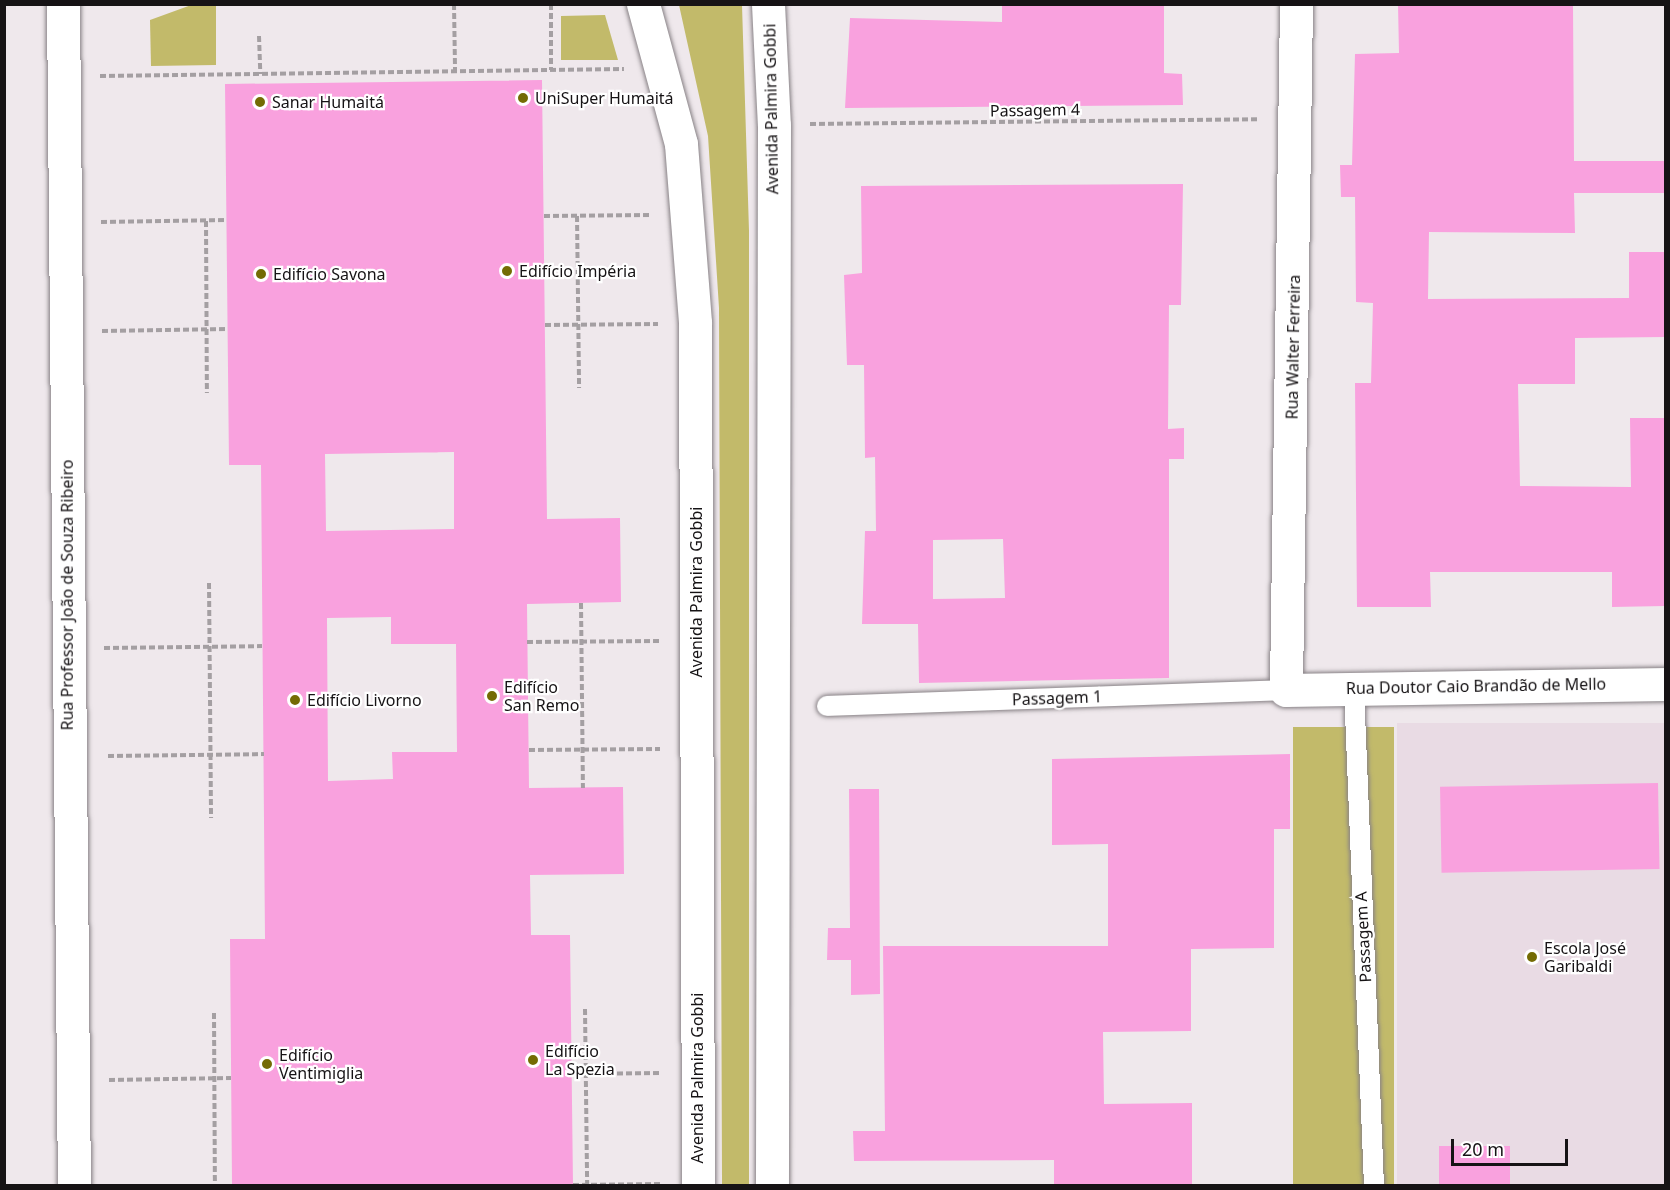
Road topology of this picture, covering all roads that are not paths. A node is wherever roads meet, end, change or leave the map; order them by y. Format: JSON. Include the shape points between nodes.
{"nodes":[{"id":1,"x":63,"y":4,"type":"edge"},
{"id":2,"x":643,"y":4,"type":"edge"},
{"id":3,"x":768,"y":4,"type":"edge"},
{"id":4,"x":1296,"y":4,"type":"edge"},
{"id":5,"x":1665,"y":684,"type":"edge"},
{"id":6,"x":1354,"y":688,"type":"junction"},
{"id":7,"x":1286,"y":690,"type":"junction"},
{"id":8,"x":827,"y":706,"type":"dead end"},
{"id":9,"x":74,"y":1185,"type":"edge"},
{"id":10,"x":698,"y":1185,"type":"edge"},
{"id":11,"x":772,"y":1185,"type":"edge"},
{"id":12,"x":1374,"y":1185,"type":"edge"}],
"edges":[{"from":1,"to":9,"type":"street","name":"Rua Professor João de Souza Ribeiro"},
{"from":2,"to":10,"type":"street","name":"Avenida Palmira Gobbi","via":[[681,144],[695,323]]},
{"from":3,"to":11,"type":"street","name":"Avenida Palmira Gobbi","via":[[774,125]]},
{"from":4,"to":7,"type":"street","name":"Rua Walter Ferreira"},
{"from":5,"to":6,"type":"street","name":"Rua Doutor Caio Brandão de Mello"},
{"from":6,"to":7,"type":"street","name":"Rua Doutor Caio Brandão de Mello"},
{"from":6,"to":12,"type":"lane","name":"Passagem A"},
{"from":7,"to":8,"type":"lane","name":"Passagem 1"}]}
